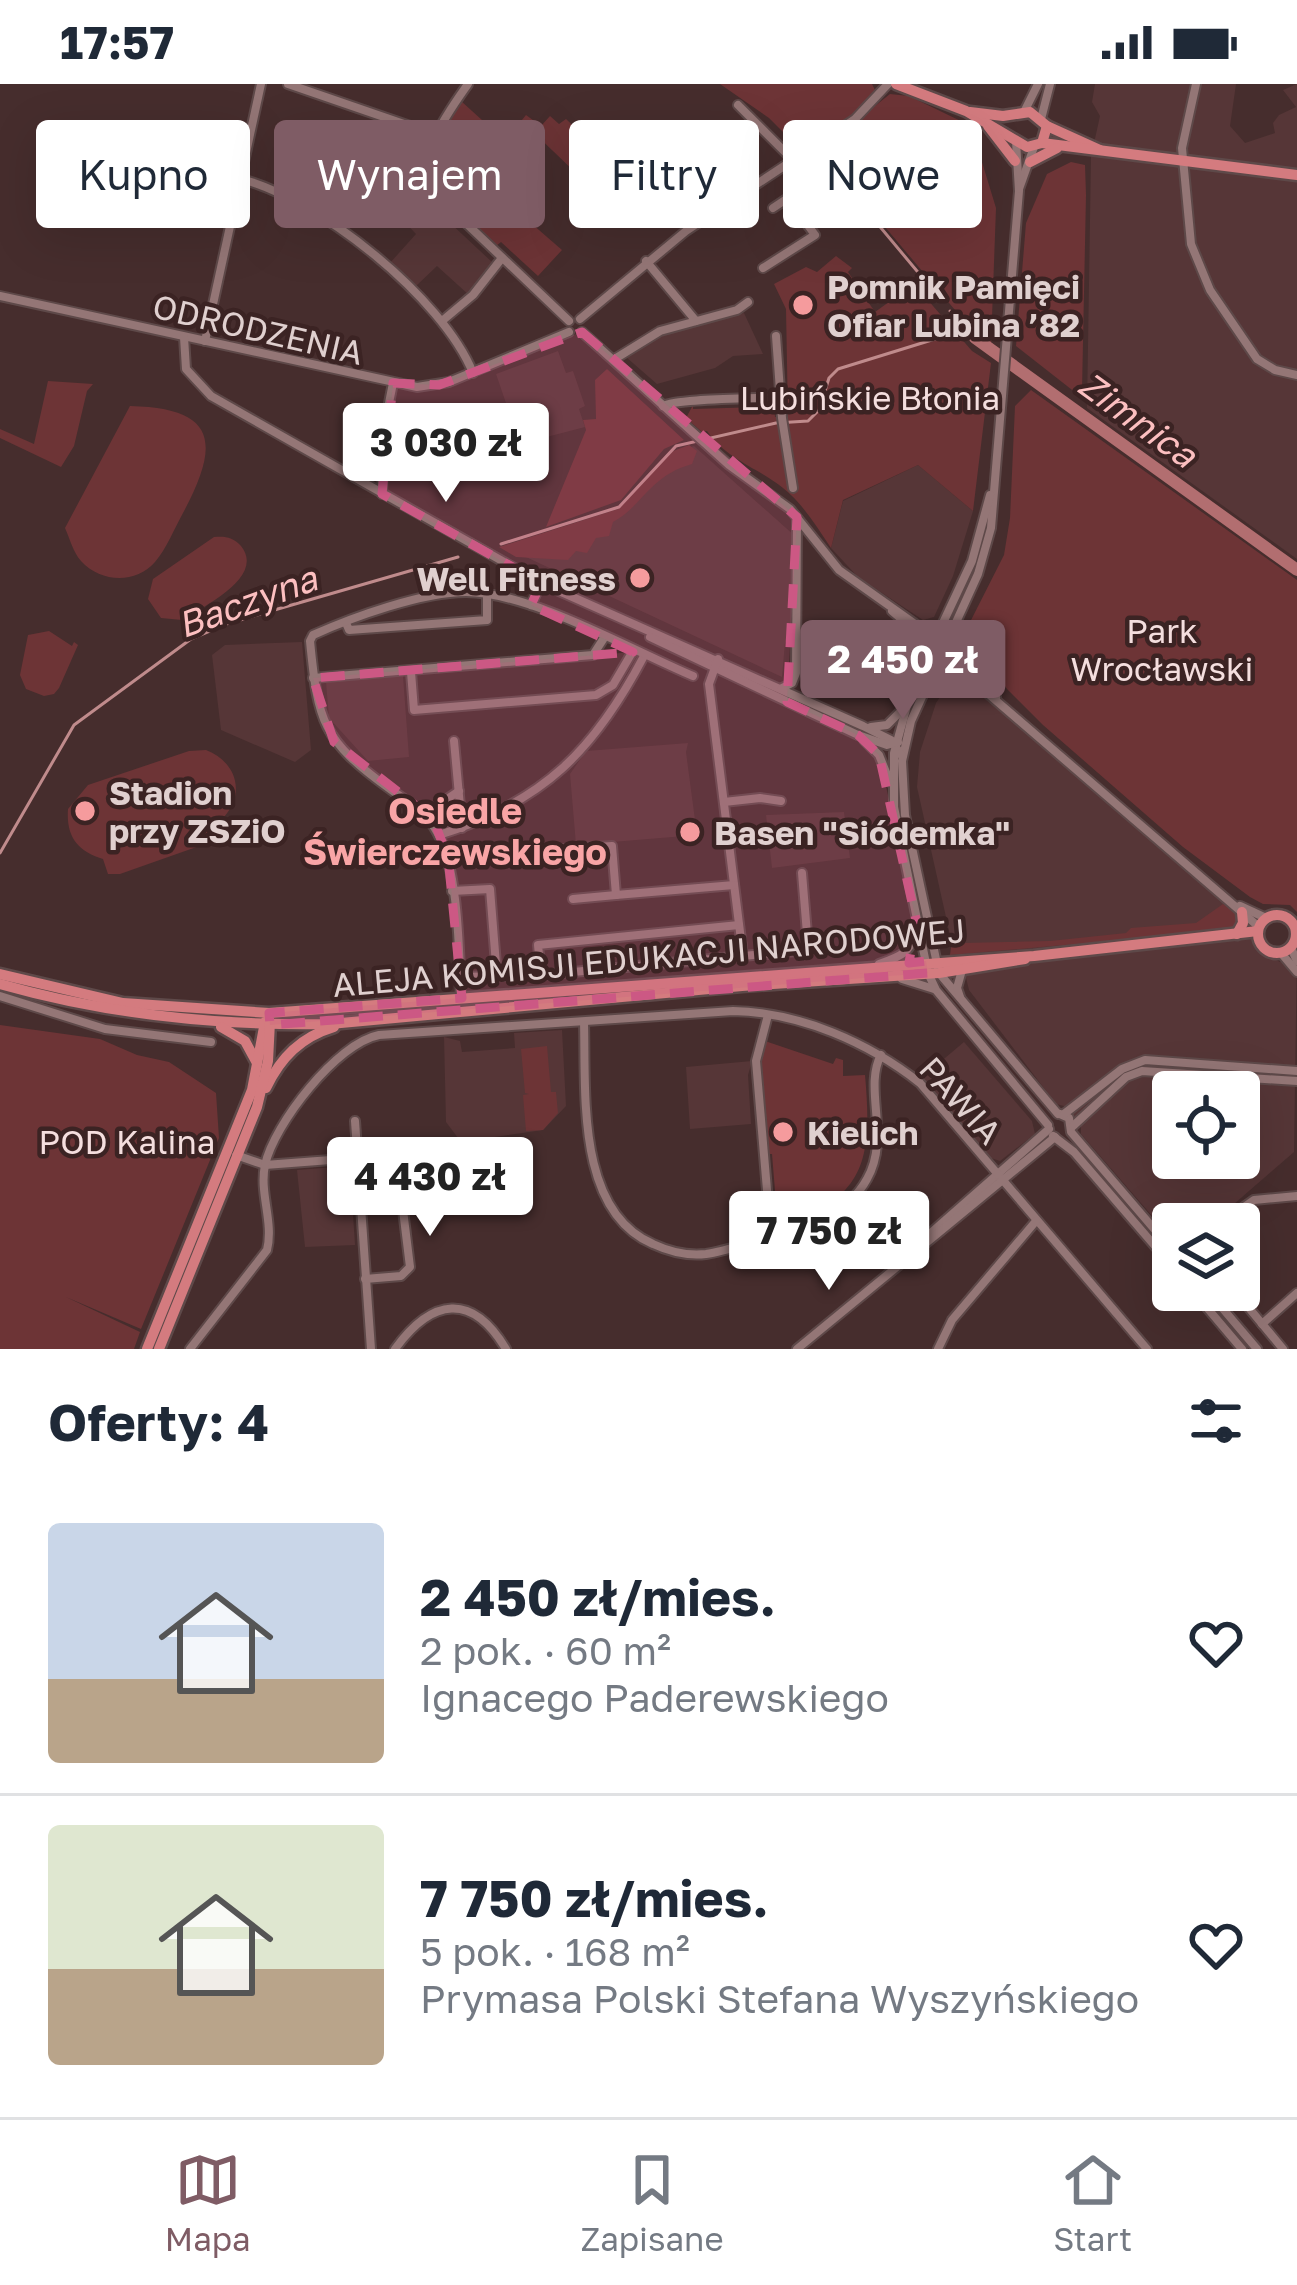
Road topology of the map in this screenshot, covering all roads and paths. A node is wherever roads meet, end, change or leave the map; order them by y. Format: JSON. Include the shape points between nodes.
{"nodes":[{"id":1,"x":261,"y":84,"type":"edge"},
{"id":2,"x":288,"y":84,"type":"edge"},
{"id":3,"x":469,"y":84,"type":"edge"},
{"id":4,"x":892,"y":84,"type":"edge"},
{"id":5,"x":1038,"y":84,"type":"edge"},
{"id":6,"x":1050,"y":84,"type":"edge"},
{"id":7,"x":1196,"y":84,"type":"edge"},
{"id":8,"x":738,"y":104,"type":"dead end"},
{"id":9,"x":966,"y":111,"type":"junction"},
{"id":10,"x":1019,"y":114,"type":"junction"},
{"id":11,"x":392,"y":120,"type":"edge"},
{"id":12,"x":446,"y":120,"type":"edge"},
{"id":13,"x":852,"y":120,"type":"edge"},
{"id":14,"x":1044,"y":122,"type":"junction"},
{"id":15,"x":985,"y":124,"type":"junction"},
{"id":16,"x":250,"y":136,"type":"edge"},
{"id":17,"x":1012,"y":137,"type":"junction"},
{"id":18,"x":1038,"y":145,"type":"junction"},
{"id":19,"x":1060,"y":147,"type":"junction"},
{"id":20,"x":1100,"y":149,"type":"junction"},
{"id":21,"x":783,"y":150,"type":"edge"},
{"id":22,"x":1015,"y":161,"type":"junction"},
{"id":23,"x":1183,"y":161,"type":"junction"},
{"id":24,"x":1030,"y":162,"type":"junction"},
{"id":25,"x":783,"y":165,"type":"edge"},
{"id":26,"x":1297,"y":175,"type":"edge"},
{"id":27,"x":250,"y":182,"type":"edge"},
{"id":28,"x":1018,"y":191,"type":"junction"},
{"id":29,"x":773,"y":208,"type":"dead end"},
{"id":30,"x":230,"y":228,"type":"edge"},
{"id":31,"x":470,"y":228,"type":"edge"},
{"id":32,"x":502,"y":258,"type":"junction"},
{"id":33,"x":646,"y":261,"type":"junction"},
{"id":34,"x":763,"y":268,"type":"dead end"},
{"id":35,"x":0,"y":296,"type":"edge"},
{"id":36,"x":748,"y":302,"type":"dead end"},
{"id":37,"x":580,"y":320,"type":"junction"},
{"id":38,"x":442,"y":321,"type":"junction"},
{"id":39,"x":696,"y":321,"type":"junction"},
{"id":40,"x":569,"y":327,"type":"junction"},
{"id":41,"x":582,"y":332,"type":"junction"},
{"id":42,"x":776,"y":336,"type":"dead end"},
{"id":43,"x":184,"y":337,"type":"junction"},
{"id":44,"x":206,"y":341,"type":"junction"},
{"id":45,"x":613,"y":360,"type":"junction"},
{"id":46,"x":473,"y":373,"type":"junction"},
{"id":47,"x":1297,"y":375,"type":"edge"},
{"id":48,"x":393,"y":383,"type":"junction"},
{"id":49,"x":780,"y":397,"type":"junction"},
{"id":50,"x":663,"y":406,"type":"junction"},
{"id":51,"x":793,"y":488,"type":"dead end"},
{"id":52,"x":993,"y":488,"type":"junction"},
{"id":53,"x":382,"y":494,"type":"junction"},
{"id":54,"x":797,"y":517,"type":"junction"},
{"id":55,"x":811,"y":535,"type":"junction"},
{"id":56,"x":804,"y":555,"type":"junction"},
{"id":57,"x":824,"y":555,"type":"junction"},
{"id":58,"x":541,"y":584,"type":"junction"},
{"id":59,"x":487,"y":594,"type":"junction"},
{"id":60,"x":531,"y":605,"type":"junction"},
{"id":61,"x":890,"y":608,"type":"junction"},
{"id":62,"x":346,"y":623,"type":"junction"},
{"id":63,"x":914,"y":632,"type":"junction"},
{"id":64,"x":604,"y":638,"type":"junction"},
{"id":65,"x":934,"y":643,"type":"junction"},
{"id":66,"x":944,"y":650,"type":"junction"},
{"id":67,"x":633,"y":651,"type":"junction"},
{"id":68,"x":644,"y":656,"type":"junction"},
{"id":69,"x":716,"y":663,"type":"junction"},
{"id":70,"x":923,"y":665,"type":"junction"},
{"id":71,"x":411,"y":672,"type":"junction"},
{"id":72,"x":693,"y":676,"type":"dead end"},
{"id":73,"x":314,"y":678,"type":"junction"},
{"id":74,"x":781,"y":688,"type":"junction"},
{"id":75,"x":907,"y":705,"type":"junction"},
{"id":76,"x":861,"y":730,"type":"junction"},
{"id":77,"x":907,"y":737,"type":"junction"},
{"id":78,"x":454,"y":740,"type":"dead end"},
{"id":79,"x":896,"y":744,"type":"junction"},
{"id":80,"x":903,"y":758,"type":"junction"},
{"id":81,"x":892,"y":790,"type":"junction"},
{"id":82,"x":459,"y":791,"type":"junction"},
{"id":83,"x":781,"y":801,"type":"dead end"},
{"id":84,"x":724,"y":802,"type":"junction"},
{"id":85,"x":425,"y":814,"type":"junction"},
{"id":86,"x":462,"y":828,"type":"junction"},
{"id":87,"x":439,"y":835,"type":"junction"},
{"id":88,"x":448,"y":857,"type":"junction"},
{"id":89,"x":802,"y":873,"type":"dead end"},
{"id":90,"x":734,"y":885,"type":"junction"},
{"id":91,"x":452,"y":891,"type":"junction"},
{"id":92,"x":616,"y":896,"type":"junction"},
{"id":93,"x":573,"y":899,"type":"dead end"},
{"id":94,"x":1239,"y":908,"type":"junction"},
{"id":95,"x":916,"y":920,"type":"junction"},
{"id":96,"x":740,"y":925,"type":"junction"},
{"id":97,"x":1261,"y":929,"type":"junction"},
{"id":98,"x":1237,"y":934,"type":"junction"},
{"id":99,"x":1212,"y":939,"type":"junction"},
{"id":100,"x":1293,"y":940,"type":"edge"},
{"id":101,"x":743,"y":956,"type":"junction"},
{"id":102,"x":1034,"y":956,"type":"junction"},
{"id":103,"x":1297,"y":961,"type":"edge"},
{"id":104,"x":876,"y":965,"type":"junction"},
{"id":105,"x":932,"y":967,"type":"junction"},
{"id":106,"x":962,"y":970,"type":"junction"},
{"id":107,"x":1297,"y":972,"type":"edge"},
{"id":108,"x":0,"y":974,"type":"edge"},
{"id":109,"x":541,"y":975,"type":"junction"},
{"id":110,"x":460,"y":976,"type":"junction"},
{"id":111,"x":496,"y":977,"type":"junction"},
{"id":112,"x":883,"y":977,"type":"junction"},
{"id":113,"x":0,"y":984,"type":"edge"},
{"id":114,"x":935,"y":990,"type":"junction"},
{"id":115,"x":0,"y":996,"type":"edge"},
{"id":116,"x":461,"y":998,"type":"junction"},
{"id":117,"x":962,"y":1004,"type":"junction"},
{"id":118,"x":768,"y":1015,"type":"junction"},
{"id":119,"x":268,"y":1021,"type":"junction"},
{"id":120,"x":201,"y":1022,"type":"junction"},
{"id":121,"x":584,"y":1022,"type":"junction"},
{"id":122,"x":348,"y":1023,"type":"junction"},
{"id":123,"x":211,"y":1042,"type":"dead end"},
{"id":124,"x":881,"y":1055,"type":"junction"},
{"id":125,"x":258,"y":1065,"type":"junction"},
{"id":126,"x":1297,"y":1071,"type":"edge"},
{"id":127,"x":1297,"y":1081,"type":"edge"},
{"id":128,"x":257,"y":1107,"type":"junction"},
{"id":129,"x":1061,"y":1114,"type":"junction"},
{"id":130,"x":355,"y":1120,"type":"dead end"},
{"id":131,"x":1072,"y":1129,"type":"junction"},
{"id":132,"x":1053,"y":1132,"type":"junction"},
{"id":133,"x":236,"y":1155,"type":"junction"},
{"id":134,"x":357,"y":1158,"type":"junction"},
{"id":135,"x":265,"y":1165,"type":"junction"},
{"id":136,"x":999,"y":1178,"type":"junction"},
{"id":137,"x":1297,"y":1196,"type":"edge"},
{"id":138,"x":1246,"y":1203,"type":"edge"},
{"id":139,"x":361,"y":1205,"type":"junction"},
{"id":140,"x":1036,"y":1221,"type":"junction"},
{"id":141,"x":1152,"y":1225,"type":"edge"},
{"id":142,"x":771,"y":1237,"type":"junction"},
{"id":143,"x":1152,"y":1244,"type":"edge"},
{"id":144,"x":365,"y":1280,"type":"junction"},
{"id":145,"x":1297,"y":1293,"type":"edge"},
{"id":146,"x":1210,"y":1311,"type":"edge"},
{"id":147,"x":1225,"y":1311,"type":"edge"},
{"id":148,"x":1251,"y":1311,"type":"edge"},
{"id":149,"x":1262,"y":1324,"type":"junction"},
{"id":150,"x":802,"y":1347,"type":"edge"},
{"id":151,"x":147,"y":1349,"type":"edge"},
{"id":152,"x":159,"y":1349,"type":"edge"},
{"id":153,"x":190,"y":1349,"type":"edge"},
{"id":154,"x":371,"y":1349,"type":"edge"},
{"id":155,"x":395,"y":1349,"type":"edge"},
{"id":156,"x":506,"y":1349,"type":"edge"},
{"id":157,"x":938,"y":1349,"type":"edge"},
{"id":158,"x":1147,"y":1349,"type":"edge"},
{"id":159,"x":1242,"y":1349,"type":"edge"},
{"id":160,"x":1257,"y":1349,"type":"edge"},
{"id":161,"x":1283,"y":1349,"type":"edge"}],
"edges":[{"from":1,"to":16,"type":"street"},
{"from":2,"to":11,"type":"street"},
{"from":3,"to":12,"type":"street"},
{"from":4,"to":9,"type":"main road"},
{"from":4,"to":13,"type":"street"},
{"from":5,"to":10,"type":"street"},
{"from":6,"to":14,"type":"street"},
{"from":7,"to":23,"type":"street"},
{"from":8,"to":21,"type":"street"},
{"from":9,"to":10,"type":"main road"},
{"from":9,"to":15,"type":"main road"},
{"from":10,"to":14,"type":"main road"},
{"from":10,"to":17,"type":"main road"},
{"from":14,"to":18,"type":"main road"},
{"from":14,"to":20,"type":"main road"},
{"from":15,"to":17,"type":"main road"},
{"from":15,"to":22,"type":"main road"},
{"from":17,"to":18,"type":"main road"},
{"from":17,"to":22,"type":"street"},
{"from":18,"to":19,"type":"main road"},
{"from":18,"to":24,"type":"street"},
{"from":19,"to":20,"type":"main road"},
{"from":19,"to":24,"type":"main road"},
{"from":20,"to":23,"type":"main road"},
{"from":22,"to":28,"type":"street"},
{"from":23,"to":26,"type":"main road"},
{"from":23,"to":47,"type":"street","via":[[1190,244],[1210,290],[1257,359]]},
{"from":24,"to":28,"type":"street"},
{"from":25,"to":33,"type":"street"},
{"from":27,"to":38,"type":"street","via":[[321,216]]},
{"from":28,"to":52,"type":"street"},
{"from":29,"to":34,"type":"street","via":[[788,197],[815,235]]},
{"from":30,"to":44,"type":"street"},
{"from":31,"to":32,"type":"street"},
{"from":32,"to":38,"type":"street"},
{"from":32,"to":40,"type":"street"},
{"from":33,"to":37,"type":"street"},
{"from":33,"to":39,"type":"street"},
{"from":35,"to":43,"type":"street","name":"ODRODZENIA"},
{"from":36,"to":39,"type":"street"},
{"from":37,"to":40,"type":"street"},
{"from":37,"to":41,"type":"street"},
{"from":38,"to":46,"type":"street"},
{"from":39,"to":45,"type":"street"},
{"from":40,"to":41,"type":"street"},
{"from":40,"to":46,"type":"street","name":"ODRODZENIA"},
{"from":41,"to":45,"type":"street"},
{"from":42,"to":49,"type":"street"},
{"from":43,"to":44,"type":"street","name":"ODRODZENIA"},
{"from":43,"to":53,"type":"street","via":[[183,362],[200,387]]},
{"from":44,"to":48,"type":"street","name":"ODRODZENIA"},
{"from":45,"to":50,"type":"street"},
{"from":46,"to":48,"type":"street","name":"ODRODZENIA","via":[[429,387]]},
{"from":48,"to":53,"type":"street"},
{"from":49,"to":50,"type":"street"},
{"from":49,"to":51,"type":"street"},
{"from":50,"to":54,"type":"street"},
{"from":52,"to":65,"type":"street","via":[[972,561]]},
{"from":52,"to":66,"type":"street","via":[[986,550]]},
{"from":53,"to":58,"type":"street"},
{"from":54,"to":55,"type":"street"},
{"from":54,"to":56,"type":"street"},
{"from":55,"to":56,"type":"street"},
{"from":55,"to":57,"type":"street"},
{"from":56,"to":57,"type":"street"},
{"from":56,"to":74,"type":"street","via":[[795,678]]},
{"from":57,"to":61,"type":"street"},
{"from":58,"to":60,"type":"street"},
{"from":58,"to":69,"type":"street"},
{"from":59,"to":60,"type":"street"},
{"from":59,"to":62,"type":"street","via":[[432,596]]},
{"from":59,"to":62,"type":"street","via":[[487,620],[349,630]]},
{"from":60,"to":64,"type":"street"},
{"from":61,"to":63,"type":"street"},
{"from":61,"to":65,"type":"street"},
{"from":62,"to":73,"type":"street","via":[[311,638]]},
{"from":63,"to":65,"type":"street"},
{"from":63,"to":70,"type":"street"},
{"from":64,"to":67,"type":"street"},
{"from":64,"to":71,"type":"street","via":[[593,655]]},
{"from":65,"to":66,"type":"street"},
{"from":65,"to":70,"type":"street"},
{"from":66,"to":77,"type":"street"},
{"from":66,"to":94,"type":"street"},
{"from":67,"to":68,"type":"street"},
{"from":67,"to":71,"type":"street","via":[[613,685],[586,697],[414,710]]},
{"from":68,"to":72,"type":"street"},
{"from":68,"to":86,"type":"street","via":[[600,730],[564,770]]},
{"from":69,"to":74,"type":"street"},
{"from":69,"to":76,"type":"street"},
{"from":69,"to":84,"type":"street","via":[[709,684]]},
{"from":70,"to":75,"type":"street"},
{"from":71,"to":73,"type":"street"},
{"from":73,"to":85,"type":"street","via":[[334,742]]},
{"from":74,"to":76,"type":"street"},
{"from":75,"to":76,"type":"street","via":[[887,725]]},
{"from":75,"to":79,"type":"street"},
{"from":76,"to":79,"type":"street"},
{"from":76,"to":81,"type":"street"},
{"from":77,"to":79,"type":"street"},
{"from":77,"to":80,"type":"street"},
{"from":78,"to":82,"type":"street"},
{"from":79,"to":80,"type":"street"},
{"from":79,"to":81,"type":"street"},
{"from":80,"to":105,"type":"street"},
{"from":81,"to":95,"type":"street"},
{"from":82,"to":85,"type":"street"},
{"from":82,"to":86,"type":"street"},
{"from":83,"to":84,"type":"street"},
{"from":84,"to":90,"type":"street"},
{"from":85,"to":87,"type":"street"},
{"from":86,"to":87,"type":"street"},
{"from":87,"to":88,"type":"street"},
{"from":88,"to":91,"type":"street"},
{"from":88,"to":92,"type":"street","via":[[612,846]]},
{"from":89,"to":101,"type":"street","via":[[808,946]]},
{"from":90,"to":92,"type":"street"},
{"from":90,"to":96,"type":"street"},
{"from":91,"to":110,"type":"street"},
{"from":91,"to":111,"type":"street","via":[[490,889]]},
{"from":92,"to":93,"type":"street"},
{"from":94,"to":97,"type":"street"},
{"from":94,"to":98,"type":"main road"},
{"from":95,"to":104,"type":"street","via":[[906,953]]},
{"from":95,"to":105,"type":"street"},
{"from":96,"to":101,"type":"street"},
{"from":96,"to":109,"type":"street","via":[[538,945]]},
{"from":97,"to":98,"type":"main road","name":"ALEJA KOMISJI EDUKACJI NARODOWEJ"},
{"from":97,"to":99,"type":"main road","name":"ALEJA KOMISJI EDUKACJI NARODOWEJ"},
{"from":97,"to":100,"type":"main road","via":[[1265,949]]},
{"from":97,"to":100,"type":"main road","via":[[1282,915],[1291,920]]},
{"from":98,"to":99,"type":"main road","name":"ALEJA KOMISJI EDUKACJI NARODOWEJ"},
{"from":99,"to":102,"type":"main road","name":"ALEJA KOMISJI EDUKACJI NARODOWEJ"},
{"from":100,"to":103,"type":"street"},
{"from":100,"to":107,"type":"street"},
{"from":101,"to":109,"type":"street"},
{"from":102,"to":105,"type":"main road","name":"ALEJA KOMISJI EDUKACJI NARODOWEJ"},
{"from":102,"to":106,"type":"main road","name":"ALEJA KOMISJI EDUKACJI NARODOWEJ"},
{"from":104,"to":105,"type":"main road","name":"ALEJA KOMISJI EDUKACJI NARODOWEJ"},
{"from":104,"to":116,"type":"main road","name":"ALEJA KOMISJI EDUKACJI NARODOWEJ"},
{"from":105,"to":106,"type":"main road","name":"ALEJA KOMISJI EDUKACJI NARODOWEJ"},
{"from":105,"to":112,"type":"main road","name":"ALEJA KOMISJI EDUKACJI NARODOWEJ"},
{"from":105,"to":114,"type":"street"},
{"from":105,"to":117,"type":"street"},
{"from":106,"to":117,"type":"street"},
{"from":108,"to":119,"type":"main road","via":[[123,1003]]},
{"from":109,"to":111,"type":"street"},
{"from":110,"to":111,"type":"street"},
{"from":110,"to":116,"type":"street"},
{"from":112,"to":114,"type":"street"},
{"from":112,"to":122,"type":"main road","name":"ALEJA KOMISJI EDUKACJI NARODOWEJ"},
{"from":113,"to":120,"type":"main road"},
{"from":114,"to":132,"type":"street"},
{"from":115,"to":123,"type":"street","via":[[105,1029]]},
{"from":116,"to":119,"type":"main road","name":"ALEJA KOMISJI EDUKACJI NARODOWEJ"},
{"from":117,"to":129,"type":"street"},
{"from":118,"to":121,"type":"street","name":"PAWIA"},
{"from":118,"to":124,"type":"street","name":"PAWIA"},
{"from":118,"to":142,"type":"street","via":[[756,1061]]},
{"from":119,"to":120,"type":"main road"},
{"from":119,"to":122,"type":"main road","name":"ALEJA KOMISJI EDUKACJI NARODOWEJ"},
{"from":119,"to":125,"type":"main road"},
{"from":119,"to":128,"type":"main road"},
{"from":120,"to":125,"type":"main road","via":[[236,1033]]},
{"from":121,"to":135,"type":"street","name":"PAWIA","via":[[366,1038],[308,1093]]},
{"from":121,"to":142,"type":"street","name":"PAWIA","via":[[600,1194],[625,1227],[644,1241],[704,1254]]},
{"from":122,"to":128,"type":"main road","via":[[288,1053]]},
{"from":124,"to":136,"type":"street","name":"PAWIA","via":[[920,1083]]},
{"from":124,"to":142,"type":"street","name":"PAWIA","via":[[879,1151],[868,1179],[832,1214]]},
{"from":125,"to":151,"type":"main road"},
{"from":126,"to":129,"type":"street","via":[[1145,1060]]},
{"from":127,"to":131,"type":"street","via":[[1142,1071]]},
{"from":128,"to":133,"type":"main road"},
{"from":129,"to":131,"type":"street"},
{"from":129,"to":132,"type":"street"},
{"from":130,"to":134,"type":"street"},
{"from":131,"to":132,"type":"street"},
{"from":131,"to":141,"type":"street"},
{"from":132,"to":136,"type":"street"},
{"from":132,"to":143,"type":"street"},
{"from":133,"to":135,"type":"street"},
{"from":133,"to":152,"type":"main road"},
{"from":134,"to":135,"type":"street"},
{"from":134,"to":139,"type":"street"},
{"from":135,"to":153,"type":"street","via":[[267,1250]]},
{"from":136,"to":140,"type":"street","name":"PAWIA"},
{"from":136,"to":150,"type":"street"},
{"from":137,"to":138,"type":"street"},
{"from":139,"to":144,"type":"street"},
{"from":139,"to":144,"type":"street","via":[[404,1210],[410,1267],[401,1276]]},
{"from":140,"to":157,"type":"street","via":[[952,1320]]},
{"from":140,"to":158,"type":"street","name":"PAWIA"},
{"from":144,"to":154,"type":"street"},
{"from":145,"to":149,"type":"street"},
{"from":146,"to":159,"type":"street"},
{"from":147,"to":160,"type":"street"},
{"from":148,"to":149,"type":"street"},
{"from":149,"to":161,"type":"street"},
{"from":155,"to":156,"type":"street","via":[[424,1317],[461,1309],[486,1319]]}]}
